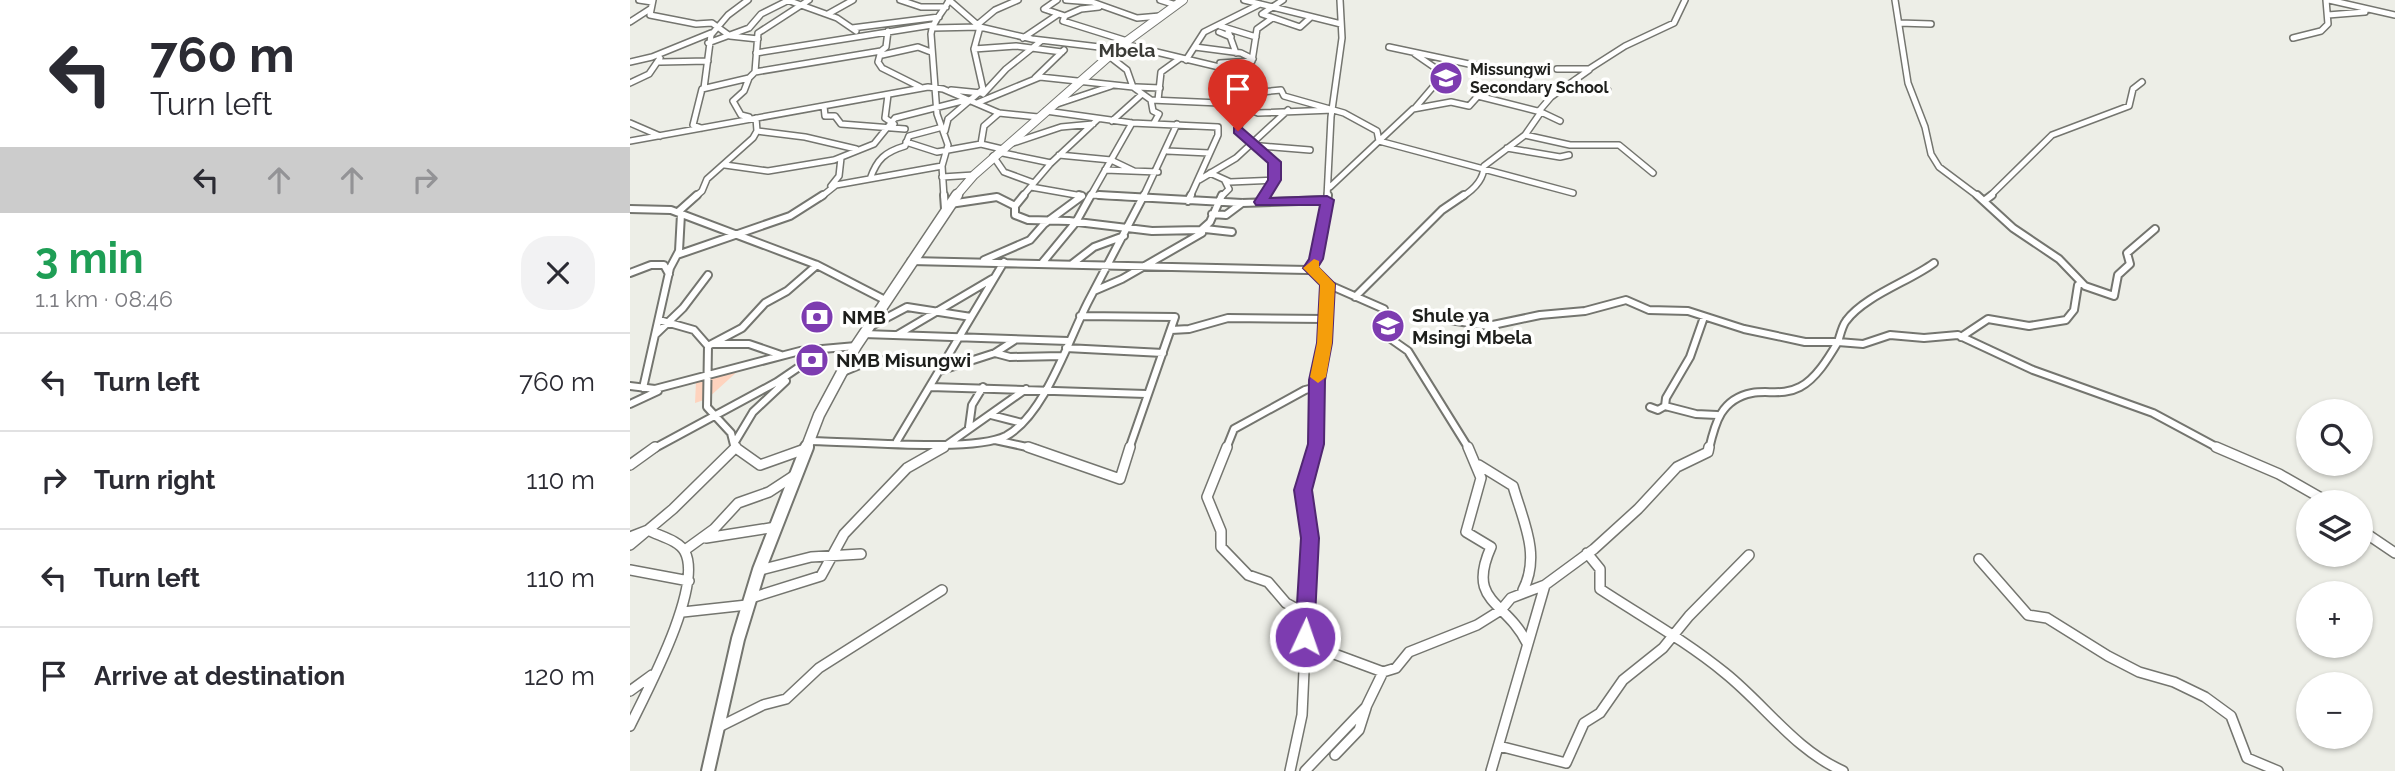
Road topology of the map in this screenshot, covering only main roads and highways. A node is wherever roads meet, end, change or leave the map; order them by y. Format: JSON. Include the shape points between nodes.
{"nodes":[{"id":1,"x":1179,"y":2,"type":"edge"},
{"id":2,"x":708,"y":771,"type":"edge"}],
"edges":[{"from":1,"to":2,"type":"highway","via":[[1119,47],[974,175],[947,207],[856,345],[807,445],[759,570]]}]}
